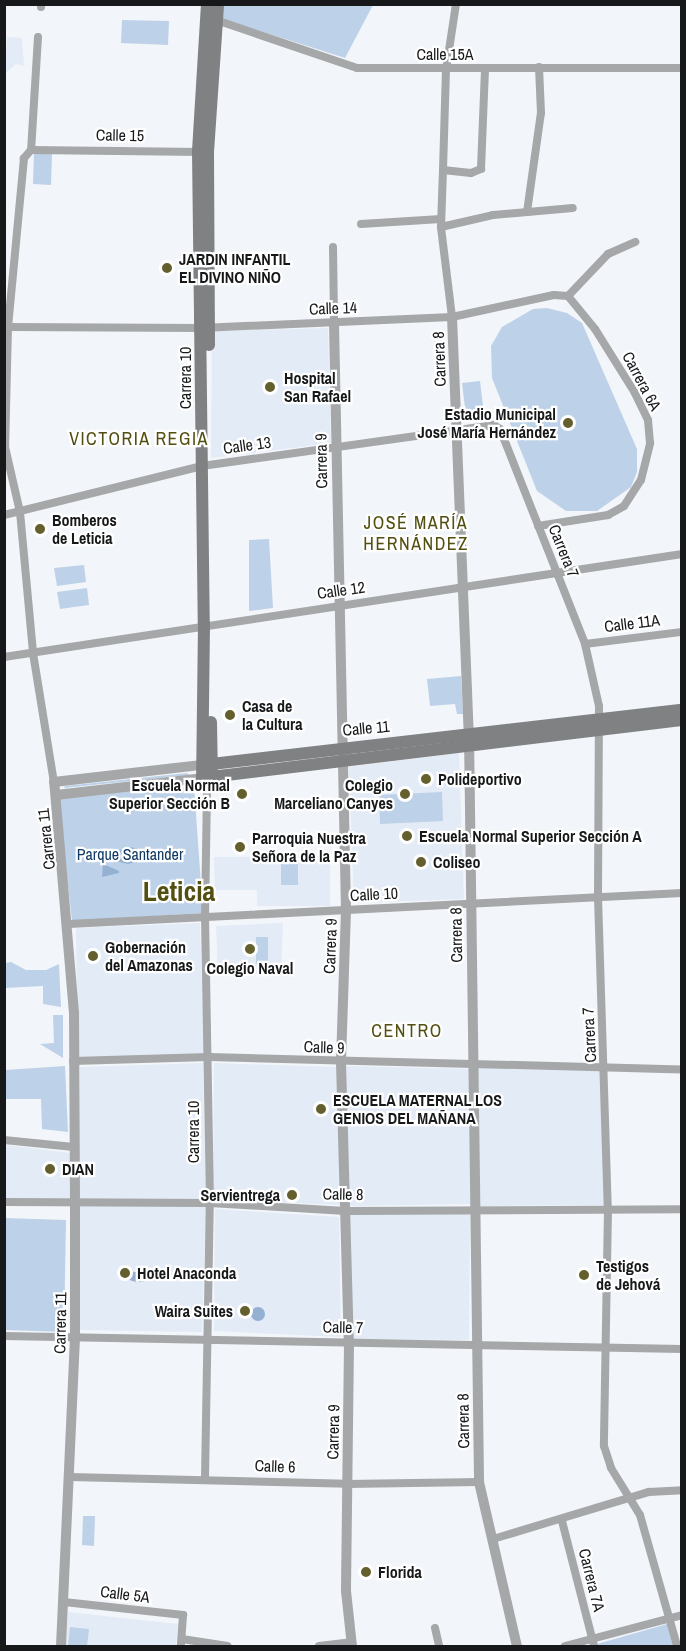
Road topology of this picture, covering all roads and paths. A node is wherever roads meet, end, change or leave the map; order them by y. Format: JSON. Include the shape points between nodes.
{"nodes":[{"id":1,"x":207,"y":4,"type":"edge"},
{"id":2,"x":218,"y":4,"type":"edge"},
{"id":3,"x":456,"y":4,"type":"edge"},
{"id":4,"x":216,"y":20,"type":"junction"},
{"id":5,"x":38,"y":37,"type":"dead end"},
{"id":6,"x":485,"y":68,"type":"junction"},
{"id":7,"x":539,"y":68,"type":"junction"},
{"id":8,"x":681,"y":68,"type":"edge"},
{"id":9,"x":446,"y":70,"type":"junction"},
{"id":10,"x":31,"y":150,"type":"junction"},
{"id":11,"x":203,"y":152,"type":"junction"},
{"id":12,"x":443,"y":170,"type":"junction"},
{"id":13,"x":573,"y":208,"type":"dead end"},
{"id":14,"x":527,"y":213,"type":"junction"},
{"id":15,"x":441,"y":223,"type":"junction"},
{"id":16,"x":361,"y":224,"type":"dead end"},
{"id":17,"x":635,"y":242,"type":"dead end"},
{"id":18,"x":333,"y":247,"type":"dead end"},
{"id":19,"x":568,"y":296,"type":"junction"},
{"id":20,"x":452,"y":317,"type":"junction"},
{"id":21,"x":334,"y":323,"type":"junction"},
{"id":22,"x":8,"y":327,"type":"junction"},
{"id":23,"x":205,"y":327,"type":"junction"},
{"id":24,"x":498,"y":426,"type":"joint"},
{"id":25,"x":457,"y":430,"type":"junction"},
{"id":26,"x":336,"y":448,"type":"junction"},
{"id":27,"x":205,"y":466,"type":"junction"},
{"id":28,"x":20,"y":512,"type":"junction"},
{"id":29,"x":4,"y":515,"type":"edge"},
{"id":30,"x":538,"y":526,"type":"junction"},
{"id":31,"x":681,"y":554,"type":"edge"},
{"id":32,"x":556,"y":572,"type":"junction"},
{"id":33,"x":463,"y":586,"type":"junction"},
{"id":34,"x":338,"y":606,"type":"junction"},
{"id":35,"x":206,"y":624,"type":"junction"},
{"id":36,"x":681,"y":632,"type":"edge"},
{"id":37,"x":585,"y":644,"type":"junction"},
{"id":38,"x":33,"y":653,"type":"junction"},
{"id":39,"x":4,"y":657,"type":"edge"},
{"id":40,"x":681,"y":710,"type":"edge"},
{"id":41,"x":681,"y":720,"type":"edge"},
{"id":42,"x":599,"y":725,"type":"junction"},
{"id":43,"x":469,"y":741,"type":"junction"},
{"id":44,"x":341,"y":747,"type":"junction"},
{"id":45,"x":342,"y":763,"type":"junction"},
{"id":46,"x":207,"y":764,"type":"junction"},
{"id":47,"x":207,"y":780,"type":"junction"},
{"id":48,"x":54,"y":782,"type":"junction"},
{"id":49,"x":56,"y":795,"type":"junction"},
{"id":50,"x":681,"y":893,"type":"edge"},
{"id":51,"x":598,"y":897,"type":"junction"},
{"id":52,"x":471,"y":904,"type":"junction"},
{"id":53,"x":346,"y":910,"type":"junction"},
{"id":54,"x":205,"y":917,"type":"junction"},
{"id":55,"x":69,"y":924,"type":"junction"},
{"id":56,"x":209,"y":1057,"type":"junction"},
{"id":57,"x":73,"y":1061,"type":"junction"},
{"id":58,"x":341,"y":1063,"type":"junction"},
{"id":59,"x":473,"y":1065,"type":"junction"},
{"id":60,"x":606,"y":1068,"type":"junction"},
{"id":61,"x":681,"y":1069,"type":"edge"},
{"id":62,"x":4,"y":1140,"type":"edge"},
{"id":63,"x":74,"y":1147,"type":"junction"},
{"id":64,"x":75,"y":1201,"type":"junction"},
{"id":65,"x":4,"y":1202,"type":"edge"},
{"id":66,"x":210,"y":1203,"type":"junction"},
{"id":67,"x":475,"y":1209,"type":"junction"},
{"id":68,"x":608,"y":1209,"type":"junction"},
{"id":69,"x":681,"y":1209,"type":"edge"},
{"id":70,"x":346,"y":1210,"type":"junction"},
{"id":71,"x":4,"y":1336,"type":"edge"},
{"id":72,"x":75,"y":1339,"type":"junction"},
{"id":73,"x":205,"y":1340,"type":"junction"},
{"id":74,"x":349,"y":1342,"type":"junction"},
{"id":75,"x":477,"y":1345,"type":"junction"},
{"id":76,"x":606,"y":1348,"type":"junction"},
{"id":77,"x":681,"y":1349,"type":"edge"},
{"id":78,"x":69,"y":1478,"type":"junction"},
{"id":79,"x":205,"y":1478,"type":"junction"},
{"id":80,"x":478,"y":1482,"type":"junction"},
{"id":81,"x":347,"y":1484,"type":"junction"},
{"id":82,"x":681,"y":1490,"type":"edge"},
{"id":83,"x":630,"y":1500,"type":"junction"},
{"id":84,"x":562,"y":1521,"type":"junction"},
{"id":85,"x":493,"y":1539,"type":"junction"},
{"id":86,"x":64,"y":1602,"type":"junction"},
{"id":87,"x":681,"y":1615,"type":"edge"},
{"id":88,"x":669,"y":1618,"type":"junction"},
{"id":89,"x":435,"y":1628,"type":"dead end"},
{"id":90,"x":182,"y":1643,"type":"edge"},
{"id":91,"x":593,"y":1643,"type":"edge"},
{"id":92,"x":351,"y":1644,"type":"edge"},
{"id":93,"x":61,"y":1647,"type":"edge"},
{"id":94,"x":227,"y":1647,"type":"edge"},
{"id":95,"x":319,"y":1647,"type":"edge"},
{"id":96,"x":439,"y":1647,"type":"edge"},
{"id":97,"x":518,"y":1647,"type":"edge"},
{"id":98,"x":565,"y":1647,"type":"edge"},
{"id":99,"x":677,"y":1647,"type":"edge"}],
"edges":[{"from":1,"to":11,"type":"main road","name":"Carrera 10"},
{"from":2,"to":4,"type":"main road","name":"Carrera 10"},
{"from":3,"to":9,"type":"street","name":"Carrera 8"},
{"from":4,"to":9,"type":"street","name":"Calle 15A","via":[[357,68]]},
{"from":4,"to":11,"type":"main road","name":"Carrera 10"},
{"from":5,"to":10,"type":"street","name":"Carrera 11"},
{"from":6,"to":7,"type":"street","name":"Calle 15A"},
{"from":6,"to":9,"type":"street","name":"Calle 15A"},
{"from":6,"to":12,"type":"street","via":[[481,169],[471,173]]},
{"from":7,"to":8,"type":"street","name":"Calle 15A"},
{"from":7,"to":14,"type":"street","via":[[541,113]]},
{"from":9,"to":12,"type":"street","name":"Carrera 8"},
{"from":10,"to":11,"type":"street","name":"Calle 15"},
{"from":10,"to":22,"type":"street","name":"Carrera 11","via":[[24,158]]},
{"from":11,"to":23,"type":"main road","name":"Carrera 10"},
{"from":12,"to":15,"type":"street","name":"Carrera 8"},
{"from":13,"to":14,"type":"street"},
{"from":14,"to":15,"type":"street"},
{"from":15,"to":16,"type":"street"},
{"from":15,"to":20,"type":"street","name":"Carrera 8"},
{"from":17,"to":19,"type":"street","via":[[608,254]]},
{"from":18,"to":21,"type":"street","name":"Carrera 9"},
{"from":19,"to":20,"type":"street","name":"Calle 14","via":[[555,295]]},
{"from":19,"to":30,"type":"street","name":"Carrera 6A","via":[[595,329],[642,407],[650,429],[648,457],[641,480],[624,506],[608,515]]},
{"from":20,"to":21,"type":"street","name":"Calle 14"},
{"from":20,"to":25,"type":"street","name":"Carrera 8"},
{"from":21,"to":23,"type":"street","name":"Calle 14"},
{"from":21,"to":26,"type":"street","name":"Carrera 9"},
{"from":22,"to":23,"type":"street","name":"Calle 14"},
{"from":22,"to":28,"type":"street","name":"Carrera 11","via":[[5,447]]},
{"from":23,"to":27,"type":"main road","name":"Carrera 10"},
{"from":24,"to":25,"type":"street","name":"Calle 13"},
{"from":24,"to":30,"type":"street","name":"Carrera 7"},
{"from":25,"to":26,"type":"street","name":"Calle 13"},
{"from":25,"to":33,"type":"street","name":"Carrera 8"},
{"from":26,"to":27,"type":"street","name":"Calle 13"},
{"from":26,"to":34,"type":"street","name":"Carrera 9"},
{"from":27,"to":28,"type":"street","name":"Calle 13"},
{"from":27,"to":35,"type":"main road","name":"Carrera 10"},
{"from":28,"to":29,"type":"street","name":"Calle 13"},
{"from":28,"to":38,"type":"street","name":"Carrera 11"},
{"from":30,"to":32,"type":"street","name":"Carrera 7"},
{"from":31,"to":32,"type":"street","name":"Calle 12"},
{"from":32,"to":33,"type":"street","name":"Calle 12"},
{"from":32,"to":37,"type":"street","name":"Carrera 7"},
{"from":33,"to":34,"type":"street","name":"Calle 12"},
{"from":33,"to":43,"type":"street","name":"Carrera 8"},
{"from":34,"to":35,"type":"street","name":"Calle 12"},
{"from":34,"to":44,"type":"street","name":"Carrera 9"},
{"from":35,"to":38,"type":"street","name":"Calle 12"},
{"from":35,"to":46,"type":"main road","name":"Carrera 10"},
{"from":36,"to":37,"type":"street","name":"Calle 11A"},
{"from":37,"to":42,"type":"street","name":"Carrera 7"},
{"from":38,"to":39,"type":"street","name":"Calle 12"},
{"from":38,"to":48,"type":"street","name":"Carrera 11"},
{"from":40,"to":42,"type":"main road","name":"Calle 11"},
{"from":41,"to":42,"type":"main road","name":"Calle 11"},
{"from":42,"to":43,"type":"main road","name":"Calle 11"},
{"from":42,"to":51,"type":"street","name":"Carrera 7"},
{"from":43,"to":44,"type":"main road","name":"Calle 11"},
{"from":43,"to":45,"type":"main road","name":"Calle 11"},
{"from":43,"to":52,"type":"street","name":"Carrera 8"},
{"from":44,"to":45,"type":"street","name":"Carrera 9"},
{"from":44,"to":46,"type":"main road","name":"Calle 11"},
{"from":45,"to":47,"type":"main road","name":"Calle 11"},
{"from":45,"to":53,"type":"street","name":"Carrera 9"},
{"from":46,"to":47,"type":"main road","name":"Carrera 10"},
{"from":46,"to":48,"type":"street","name":"Calle 11"},
{"from":47,"to":49,"type":"street","name":"Calle 11"},
{"from":47,"to":54,"type":"street","name":"Carrera 10"},
{"from":48,"to":49,"type":"street","name":"Carrera 11"},
{"from":49,"to":55,"type":"street","name":"Carrera 11"},
{"from":50,"to":51,"type":"street","name":"Calle 10"},
{"from":51,"to":52,"type":"street","name":"Calle 10"},
{"from":51,"to":60,"type":"street","name":"Carrera 7"},
{"from":52,"to":53,"type":"street","name":"Calle 10"},
{"from":52,"to":59,"type":"street","name":"Carrera 8"},
{"from":53,"to":54,"type":"street","name":"Calle 10"},
{"from":53,"to":58,"type":"street","name":"Carrera 9"},
{"from":54,"to":55,"type":"street","name":"Calle 10"},
{"from":54,"to":56,"type":"street","name":"Carrera 10"},
{"from":55,"to":57,"type":"street","name":"Carrera 11"},
{"from":56,"to":57,"type":"street","name":"Calle 9"},
{"from":56,"to":58,"type":"street","name":"Calle 9"},
{"from":56,"to":66,"type":"street","name":"Carrera 10"},
{"from":57,"to":63,"type":"street","name":"Carrera 11"},
{"from":58,"to":59,"type":"street","name":"Calle 9"},
{"from":58,"to":70,"type":"street","name":"Carrera 9"},
{"from":59,"to":60,"type":"street","name":"Calle 9"},
{"from":59,"to":67,"type":"street","name":"Carrera 8"},
{"from":60,"to":61,"type":"street","name":"Calle 9"},
{"from":60,"to":68,"type":"street","name":"Carrera 7"},
{"from":62,"to":63,"type":"street"},
{"from":63,"to":64,"type":"street","name":"Carrera 11"},
{"from":64,"to":65,"type":"street","name":"Calle 8"},
{"from":64,"to":66,"type":"street","name":"Calle 8"},
{"from":64,"to":72,"type":"street","name":"Carrera 11"},
{"from":66,"to":70,"type":"street","name":"Calle 8"},
{"from":66,"to":73,"type":"street","name":"Carrera 10"},
{"from":67,"to":68,"type":"street","name":"Calle 8"},
{"from":67,"to":70,"type":"street","name":"Calle 8"},
{"from":67,"to":75,"type":"street","name":"Carrera 8"},
{"from":68,"to":69,"type":"street","name":"Calle 8"},
{"from":68,"to":76,"type":"street","name":"Carrera 7"},
{"from":70,"to":74,"type":"street","name":"Carrera 9"},
{"from":71,"to":72,"type":"street","name":"Calle 7"},
{"from":72,"to":73,"type":"street","name":"Calle 7"},
{"from":72,"to":78,"type":"street","name":"Carrera 11"},
{"from":73,"to":74,"type":"street","name":"Calle 7"},
{"from":73,"to":79,"type":"street","name":"Carrera 10"},
{"from":74,"to":75,"type":"street","name":"Calle 7"},
{"from":74,"to":81,"type":"street","name":"Carrera 9"},
{"from":75,"to":76,"type":"street","name":"Calle 7"},
{"from":75,"to":80,"type":"street","name":"Carrera 8"},
{"from":76,"to":77,"type":"street","name":"Calle 7"},
{"from":76,"to":83,"type":"street","name":"Carrera 7","via":[[606,1459]]},
{"from":78,"to":79,"type":"street","name":"Calle 6"},
{"from":78,"to":86,"type":"street","name":"Carrera 11"},
{"from":79,"to":81,"type":"street","name":"Calle 6"},
{"from":80,"to":81,"type":"street","name":"Calle 6"},
{"from":80,"to":85,"type":"street","name":"Carrera 8"},
{"from":81,"to":92,"type":"street","name":"Carrera 9","via":[[346,1591]]},
{"from":82,"to":83,"type":"street","via":[[649,1492]]},
{"from":83,"to":84,"type":"street"},
{"from":83,"to":88,"type":"street","name":"Carrera 7","via":[[640,1515]]},
{"from":84,"to":85,"type":"street"},
{"from":84,"to":91,"type":"street","name":"Carrera 7A"},
{"from":85,"to":97,"type":"street","name":"Carrera 8"},
{"from":86,"to":90,"type":"street","name":"Calle 5A","via":[[183,1616]]},
{"from":86,"to":93,"type":"street","name":"Carrera 11"},
{"from":87,"to":88,"type":"street"},
{"from":88,"to":91,"type":"street"},
{"from":88,"to":99,"type":"street","name":"Carrera 7"},
{"from":89,"to":96,"type":"street"},
{"from":90,"to":94,"type":"street"},
{"from":91,"to":98,"type":"street"},
{"from":92,"to":95,"type":"street"}]}
